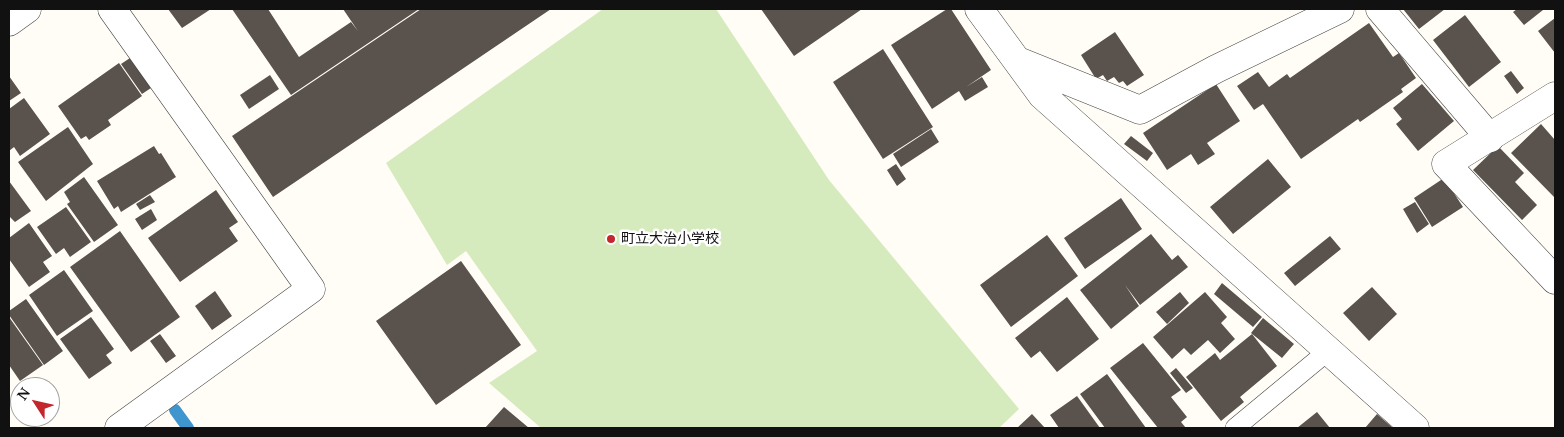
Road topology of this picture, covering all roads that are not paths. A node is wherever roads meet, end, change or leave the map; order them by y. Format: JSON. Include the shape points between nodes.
{"nodes":[{"id":1,"x":27,"y":9,"type":"edge"},
{"id":2,"x":112,"y":9,"type":"edge"},
{"id":3,"x":979,"y":9,"type":"edge"},
{"id":4,"x":1340,"y":9,"type":"edge"},
{"id":5,"x":1380,"y":9,"type":"edge"},
{"id":6,"x":9,"y":22,"type":"edge"},
{"id":7,"x":1018,"y":62,"type":"junction"},
{"id":8,"x":1555,"y":96,"type":"edge"},
{"id":9,"x":1490,"y":138,"type":"junction"},
{"id":10,"x":1555,"y":280,"type":"edge"},
{"id":11,"x":1328,"y":351,"type":"junction"},
{"id":12,"x":119,"y":428,"type":"edge"},
{"id":13,"x":1235,"y":428,"type":"edge"},
{"id":14,"x":1415,"y":428,"type":"edge"}],
"edges":[{"from":1,"to":6,"type":"street"},
{"from":2,"to":12,"type":"street","via":[[311,288]]},
{"from":3,"to":7,"type":"street"},
{"from":4,"to":7,"type":"street","via":[[1140,110]]},
{"from":5,"to":9,"type":"street"},
{"from":7,"to":11,"type":"street","via":[[1042,95]]},
{"from":8,"to":9,"type":"street"},
{"from":9,"to":10,"type":"street","via":[[1446,164]]},
{"from":11,"to":13,"type":"lane"},
{"from":11,"to":14,"type":"street"}]}
